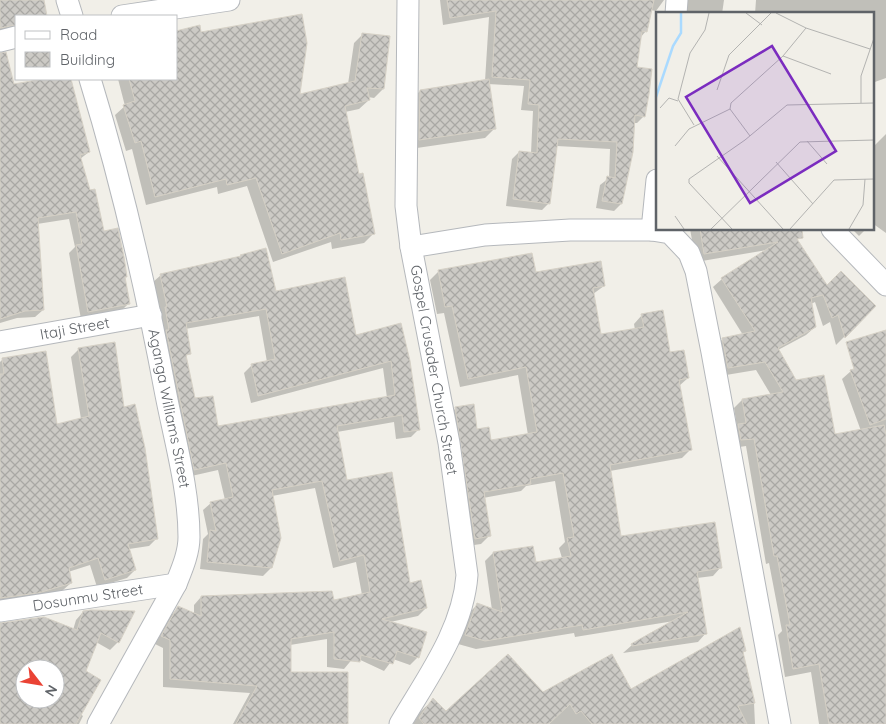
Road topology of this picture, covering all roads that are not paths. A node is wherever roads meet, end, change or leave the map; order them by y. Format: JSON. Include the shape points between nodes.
{"nodes":[{"id":1,"x":68,"y":0,"type":"edge"},
{"id":2,"x":229,"y":0,"type":"edge"},
{"id":3,"x":408,"y":0,"type":"edge"},
{"id":4,"x":72,"y":15,"type":"edge"},
{"id":5,"x":129,"y":15,"type":"edge"},
{"id":6,"x":15,"y":37,"type":"edge"},
{"id":7,"x":0,"y":41,"type":"edge"},
{"id":8,"x":90,"y":80,"type":"edge"},
{"id":9,"x":656,"y":190,"type":"edge"},
{"id":10,"x":652,"y":230,"type":"junction"},
{"id":11,"x":833,"y":230,"type":"edge"},
{"id":12,"x":411,"y":247,"type":"junction"},
{"id":13,"x":886,"y":285,"type":"edge"},
{"id":14,"x":151,"y":315,"type":"junction"},
{"id":15,"x":0,"y":342,"type":"edge"},
{"id":16,"x":176,"y":584,"type":"junction"},
{"id":17,"x":0,"y":611,"type":"edge"},
{"id":18,"x":98,"y":724,"type":"edge"},
{"id":19,"x":400,"y":724,"type":"edge"},
{"id":20,"x":780,"y":724,"type":"edge"}],
"edges":[{"from":1,"to":4,"type":"street"},
{"from":2,"to":5,"type":"street"},
{"from":3,"to":12,"type":"street","name":"Gospel Crusader Church Street","via":[[405,179]]},
{"from":6,"to":7,"type":"street"},
{"from":8,"to":14,"type":"street","name":"Aganga Williams Street","via":[[115,160]]},
{"from":9,"to":10,"type":"street"},
{"from":10,"to":12,"type":"street","via":[[485,235]]},
{"from":10,"to":20,"type":"street","via":[[670,233],[680,242],[689,253],[696,272]]},
{"from":11,"to":13,"type":"street"},
{"from":12,"to":19,"type":"street","name":"Gospel Crusader Church Street","via":[[449,443],[467,575],[466,594],[457,622]]},
{"from":14,"to":15,"type":"street","name":"Itaji Street"},
{"from":14,"to":16,"type":"street","name":"Aganga Williams Street","via":[[182,478],[189,538]]},
{"from":16,"to":17,"type":"street","name":"Dosunmu Street"},
{"from":16,"to":18,"type":"street","name":"Aganga Williams Street"}]}
